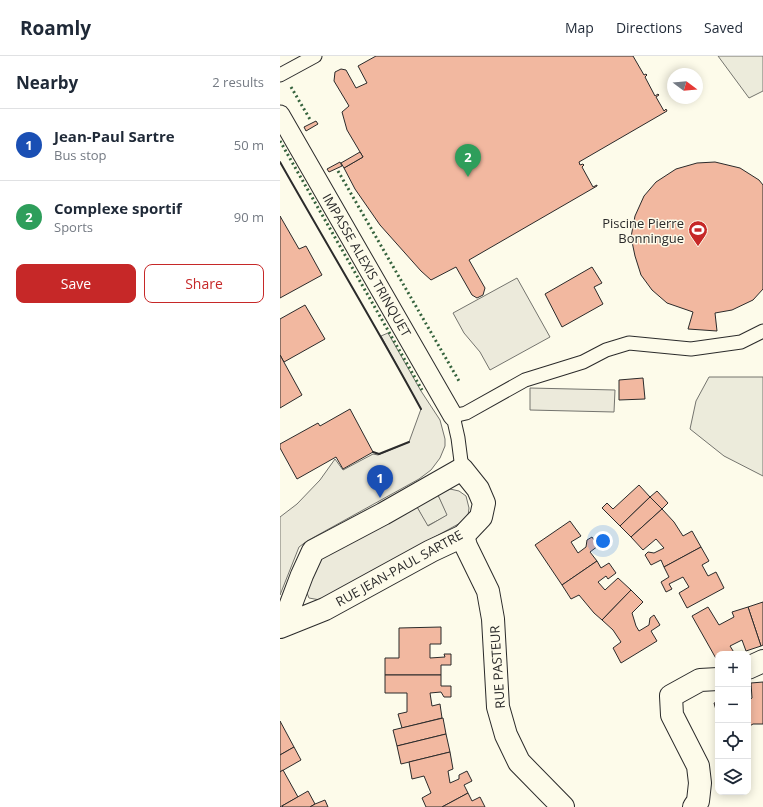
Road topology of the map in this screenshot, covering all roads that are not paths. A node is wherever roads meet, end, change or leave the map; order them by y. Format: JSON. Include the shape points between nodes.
{"nodes":[{"id":1,"x":316,"y":56,"type":"edge"},
{"id":2,"x":280,"y":75,"type":"edge"},
{"id":3,"x":280,"y":115,"type":"edge"},
{"id":4,"x":763,"y":331,"type":"edge"},
{"id":5,"x":453,"y":416,"type":"junction"},
{"id":6,"x":462,"y":469,"type":"junction"},
{"id":7,"x":463,"y":536,"type":"junction"},
{"id":8,"x":282,"y":626,"type":"edge"},
{"id":9,"x":763,"y":661,"type":"edge"},
{"id":10,"x":751,"y":667,"type":"edge"},
{"id":11,"x":715,"y":679,"type":"edge"},
{"id":12,"x":563,"y":807,"type":"edge"},
{"id":13,"x":694,"y":807,"type":"edge"}],
"edges":[{"from":1,"to":2,"type":"lane"},
{"from":3,"to":5,"type":"street","name":"IMPASSE ALEXIS TRINQUET"},
{"from":4,"to":5,"type":"lane","via":[[742,342],[691,349],[629,343],[606,350],[583,362],[525,380],[466,413]]},
{"from":5,"to":6,"type":"lane","name":"RUE JEAN-PAUL SARTRE"},
{"from":6,"to":7,"type":"street","name":"RUE JEAN-PAUL SARTRE","via":[[478,489],[484,503],[481,517]]},
{"from":6,"to":8,"type":"street","name":"RUE JEAN-PAUL SARTRE","via":[[313,551]]},
{"from":7,"to":8,"type":"street","name":"RUE JEAN-PAUL SARTRE","via":[[325,609]]},
{"from":7,"to":12,"type":"street","name":"RUE PASTEUR","via":[[488,591],[493,619],[498,707],[506,735],[519,762]]},
{"from":9,"to":10,"type":"street"},
{"from":11,"to":13,"type":"street","via":[[700,680],[671,696],[672,715],[698,766],[700,783],[698,801]]}]}
